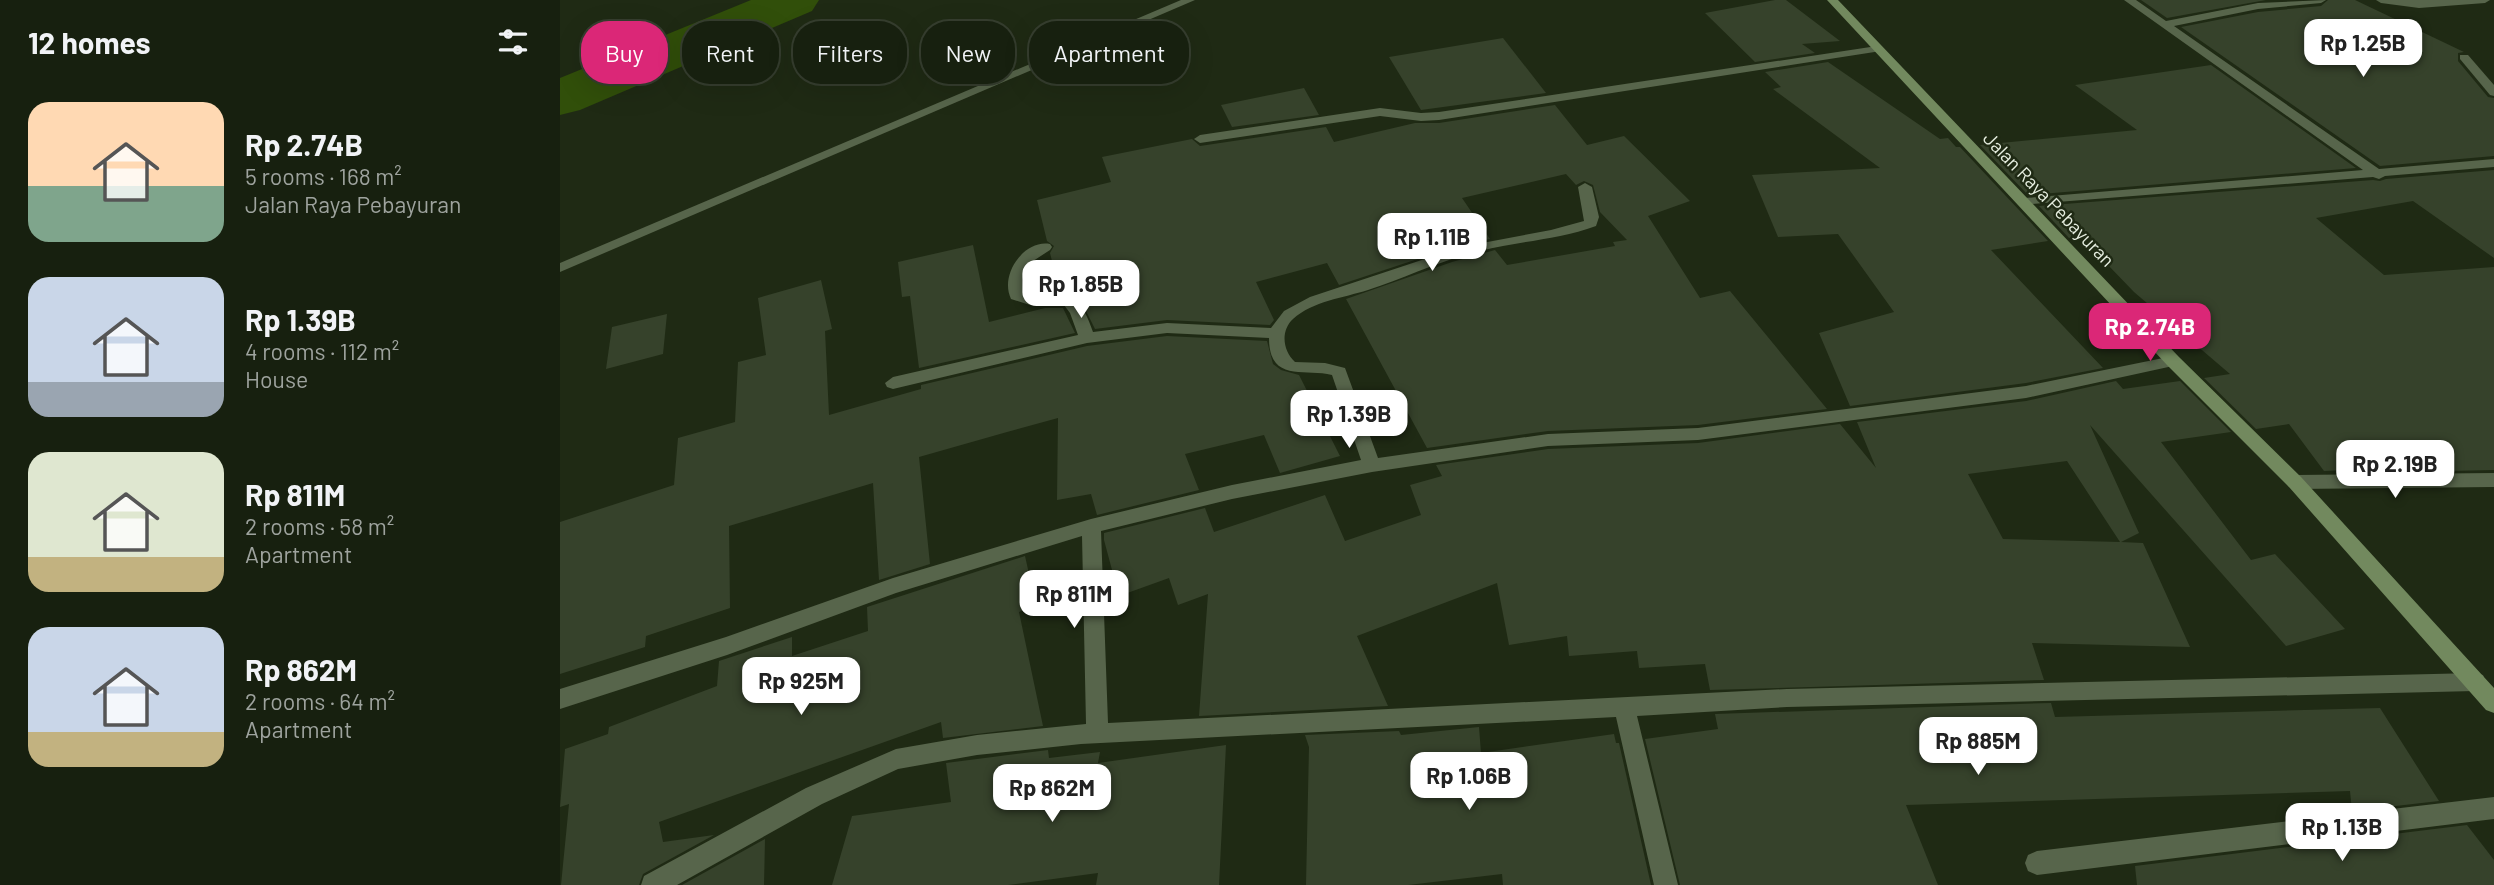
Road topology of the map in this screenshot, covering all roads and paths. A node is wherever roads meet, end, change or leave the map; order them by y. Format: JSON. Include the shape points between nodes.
{"nodes":[{"id":1,"x":1190,"y":0,"type":"edge"},
{"id":2,"x":1832,"y":0,"type":"edge"},
{"id":3,"x":2129,"y":0,"type":"edge"},
{"id":4,"x":2320,"y":0,"type":"edge"},
{"id":5,"x":2381,"y":0,"type":"edge"},
{"id":6,"x":2485,"y":0,"type":"edge"},
{"id":7,"x":2164,"y":25,"type":"junction"},
{"id":8,"x":1877,"y":49,"type":"junction"},
{"id":9,"x":2464,"y":57,"type":"dead end"},
{"id":10,"x":2494,"y":92,"type":"edge"},
{"id":11,"x":1200,"y":139,"type":"dead end"},
{"id":12,"x":2494,"y":163,"type":"edge"},
{"id":13,"x":2379,"y":175,"type":"junction"},
{"id":14,"x":1585,"y":187,"type":"dead end"},
{"id":15,"x":2025,"y":202,"type":"junction"},
{"id":16,"x":1045,"y":247,"type":"dead end"},
{"id":17,"x":560,"y":268,"type":"edge"},
{"id":18,"x":1276,"y":333,"type":"junction"},
{"id":19,"x":1087,"y":338,"type":"junction"},
{"id":20,"x":2174,"y":361,"type":"junction"},
{"id":21,"x":893,"y":383,"type":"dead end"},
{"id":22,"x":1372,"y":465,"type":"junction"},
{"id":23,"x":2494,"y":480,"type":"edge"},
{"id":24,"x":2295,"y":482,"type":"junction"},
{"id":25,"x":1091,"y":526,"type":"junction"},
{"id":26,"x":2475,"y":682,"type":"junction"},
{"id":27,"x":560,"y":699,"type":"edge"},
{"id":28,"x":2494,"y":703,"type":"edge"},
{"id":29,"x":1624,"y":707,"type":"junction"},
{"id":30,"x":1097,"y":733,"type":"junction"},
{"id":31,"x":2494,"y":808,"type":"edge"},
{"id":32,"x":2037,"y":863,"type":"dead end"},
{"id":33,"x":653,"y":885,"type":"edge"},
{"id":34,"x":1666,"y":885,"type":"edge"}],
"edges":[{"from":1,"to":17,"type":"street"},
{"from":2,"to":8,"type":"main road","name":"Jalan Raya Pebayuran"},
{"from":3,"to":7,"type":"street"},
{"from":4,"to":7,"type":"street","via":[[2246,8]]},
{"from":5,"to":6,"type":"street","via":[[2419,5]]},
{"from":7,"to":13,"type":"street"},
{"from":8,"to":11,"type":"street","via":[[1439,116],[1380,111]]},
{"from":8,"to":15,"type":"main road","name":"Jalan Raya Pebayuran"},
{"from":9,"to":10,"type":"street"},
{"from":12,"to":13,"type":"street"},
{"from":13,"to":15,"type":"street"},
{"from":14,"to":18,"type":"street","via":[[1591,223],[1479,246],[1305,304],[1287,315]]},
{"from":15,"to":20,"type":"main road","name":"Jalan Raya Pebayuran"},
{"from":16,"to":19,"type":"street","via":[[1020,262],[1016,296],[1025,301],[1070,302]]},
{"from":18,"to":19,"type":"street","via":[[1167,328]]},
{"from":18,"to":22,"type":"street","via":[[1277,350],[1292,368],[1332,368],[1343,377]]},
{"from":19,"to":21,"type":"street"},
{"from":20,"to":22,"type":"street","via":[[2026,392],[1844,416],[1698,434],[1548,440]]},
{"from":20,"to":24,"type":"main road","name":"Jalan Raya Pebayuran"},
{"from":22,"to":25,"type":"street"},
{"from":23,"to":24,"type":"street"},
{"from":24,"to":26,"type":"main road","name":"Jalan Raya Pebayuran"},
{"from":25,"to":27,"type":"street","via":[[893,586]]},
{"from":25,"to":30,"type":"street"},
{"from":26,"to":28,"type":"main road","name":"Jalan Raya Pebayuran"},
{"from":26,"to":29,"type":"street","via":[[1787,698]]},
{"from":29,"to":30,"type":"street"},
{"from":29,"to":34,"type":"street"},
{"from":30,"to":33,"type":"street","via":[[896,759],[814,796]]},
{"from":31,"to":32,"type":"street"}]}
